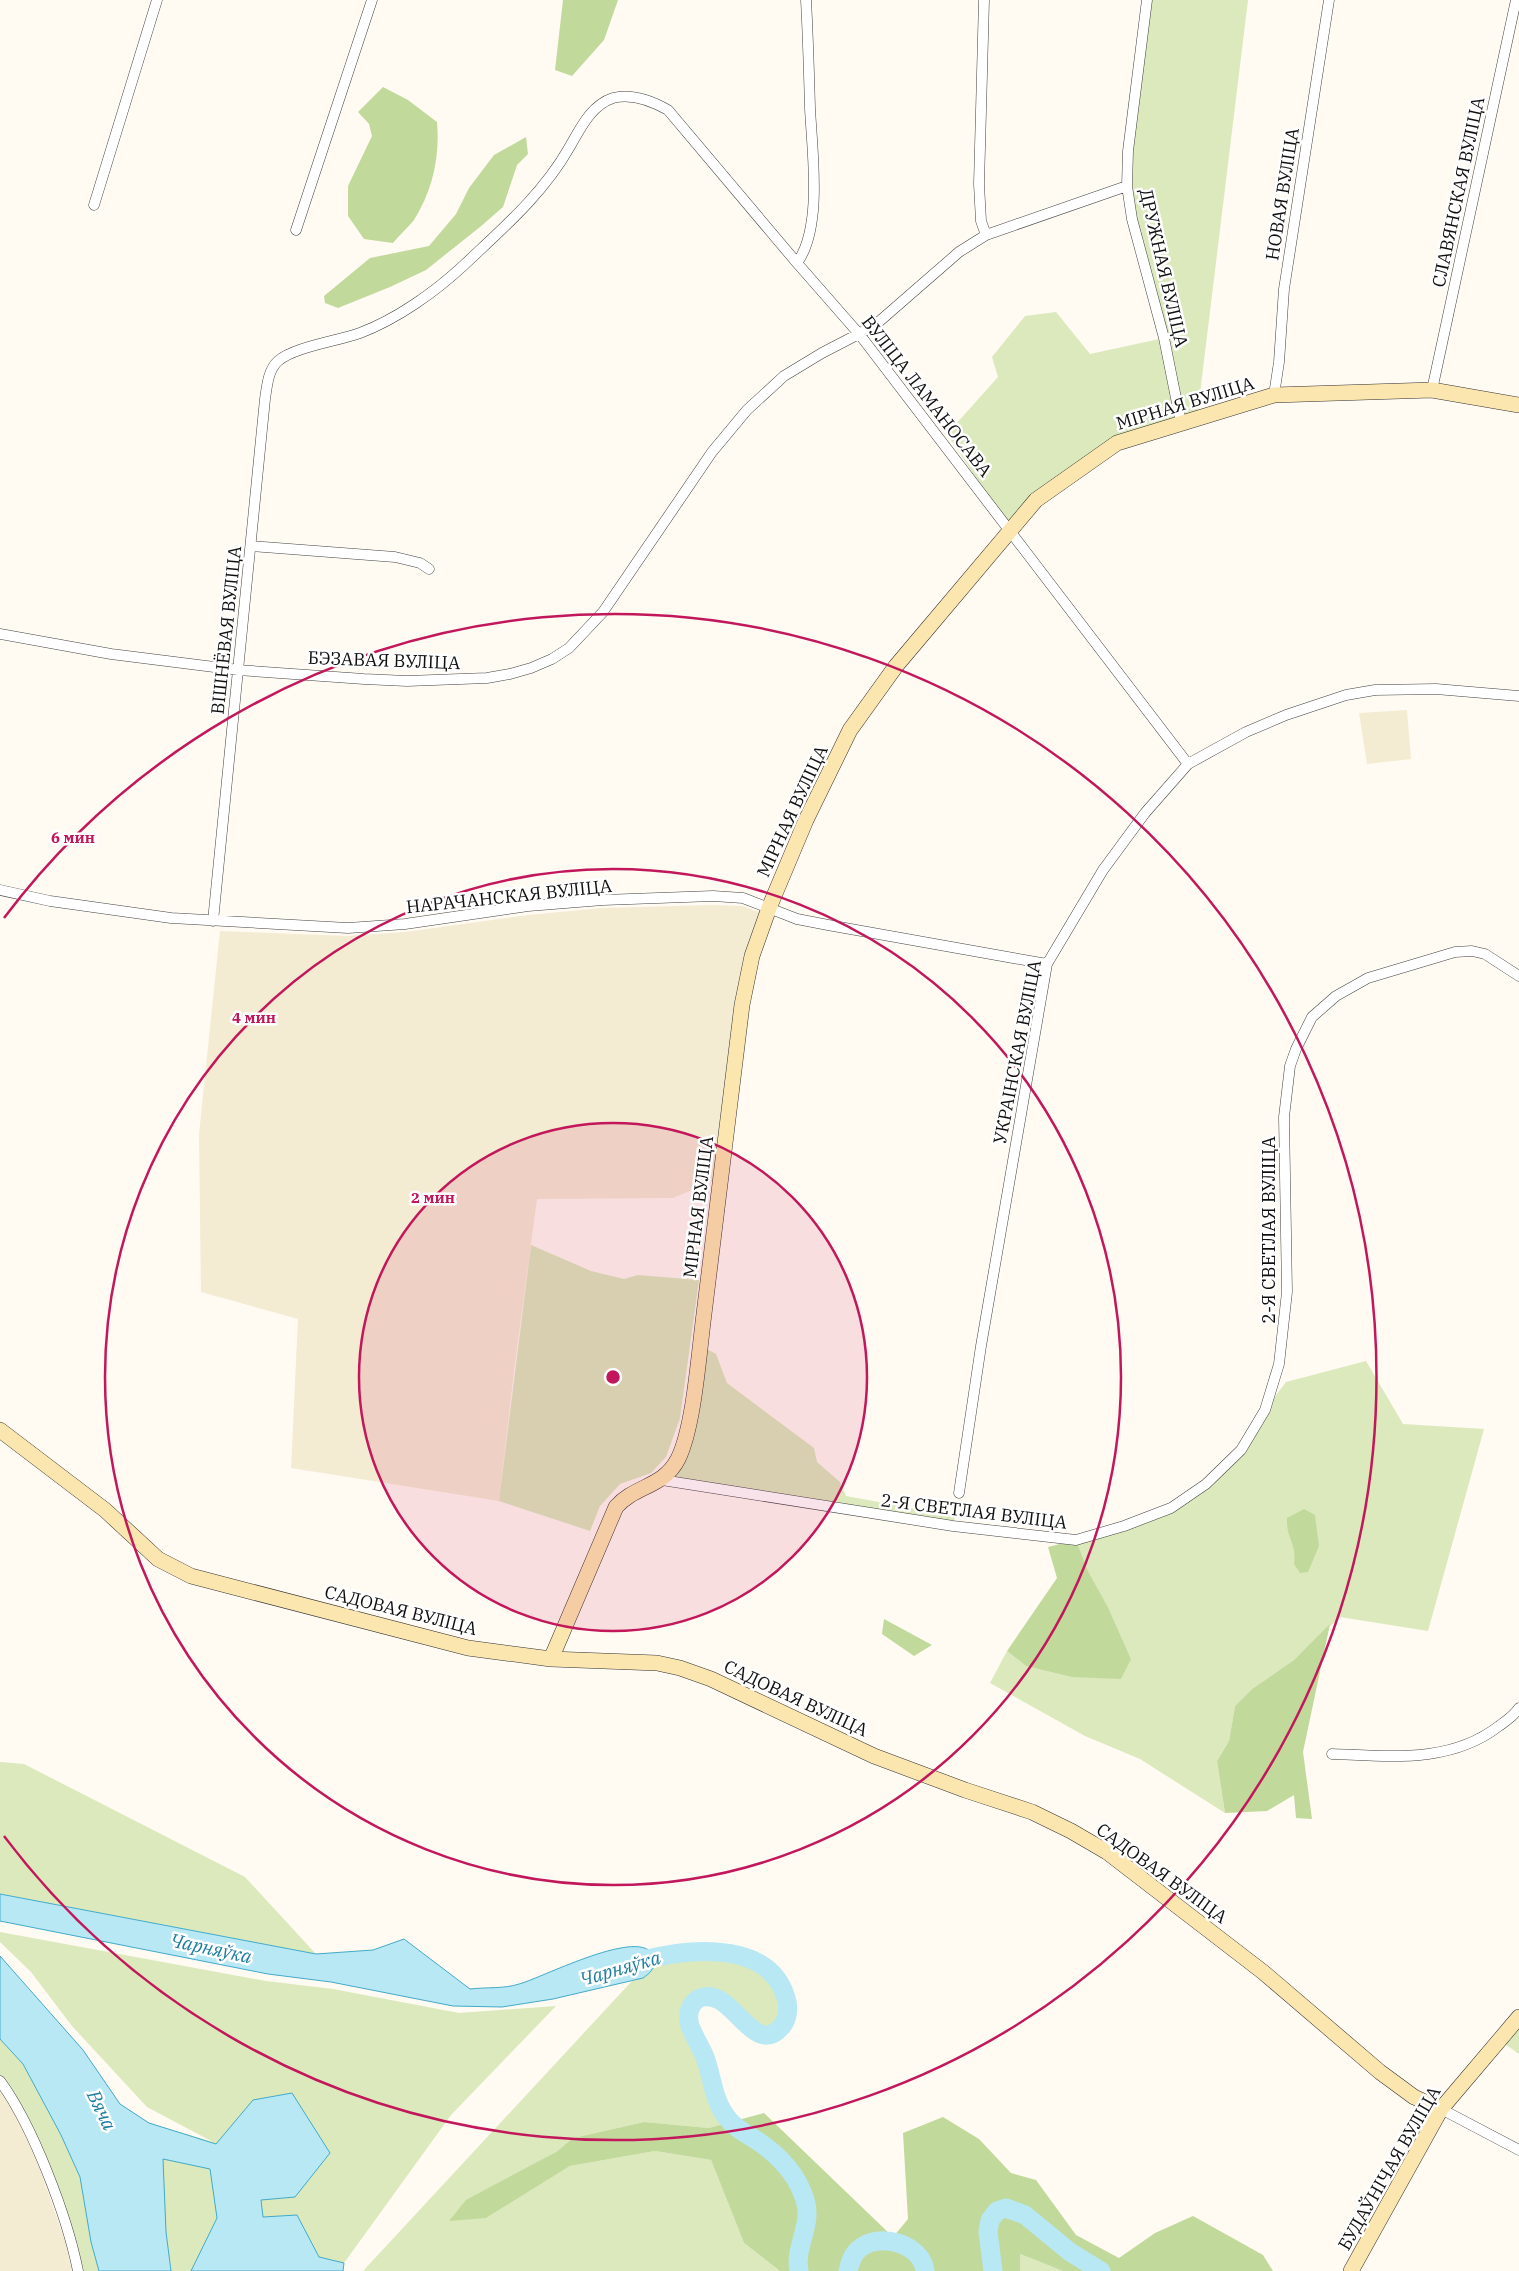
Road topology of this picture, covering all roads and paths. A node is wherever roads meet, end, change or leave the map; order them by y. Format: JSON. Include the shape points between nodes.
{"nodes":[{"id":1,"x":157,"y":0,"type":"edge"},
{"id":2,"x":372,"y":0,"type":"edge"},
{"id":3,"x":806,"y":0,"type":"edge"},
{"id":4,"x":984,"y":0,"type":"edge"},
{"id":5,"x":1147,"y":0,"type":"edge"},
{"id":6,"x":1329,"y":0,"type":"edge"},
{"id":7,"x":1516,"y":0,"type":"edge"},
{"id":8,"x":1127,"y":186,"type":"junction"},
{"id":9,"x":94,"y":205,"type":"dead end"},
{"id":10,"x":296,"y":230,"type":"dead end"},
{"id":11,"x":986,"y":236,"type":"junction"},
{"id":12,"x":797,"y":262,"type":"junction"},
{"id":13,"x":860,"y":335,"type":"junction"},
{"id":14,"x":292,"y":352,"type":"joint"},
{"id":15,"x":1432,"y":390,"type":"junction"},
{"id":16,"x":1274,"y":394,"type":"junction"},
{"id":17,"x":1519,"y":405,"type":"edge"},
{"id":18,"x":1181,"y":423,"type":"junction"},
{"id":19,"x":1011,"y":531,"type":"junction"},
{"id":20,"x":251,"y":546,"type":"junction"},
{"id":21,"x":429,"y":569,"type":"dead end"},
{"id":22,"x":0,"y":634,"type":"edge"},
{"id":23,"x":238,"y":670,"type":"junction"},
{"id":24,"x":1519,"y":696,"type":"edge"},
{"id":25,"x":1188,"y":764,"type":"junction"},
{"id":26,"x":0,"y":890,"type":"edge"},
{"id":27,"x":769,"y":908,"type":"junction"},
{"id":28,"x":213,"y":921,"type":"junction"},
{"id":29,"x":1047,"y":964,"type":"junction"},
{"id":30,"x":1519,"y":976,"type":"edge"},
{"id":31,"x":0,"y":1430,"type":"edge"},
{"id":32,"x":662,"y":1480,"type":"junction"},
{"id":33,"x":959,"y":1493,"type":"dead end"},
{"id":34,"x":551,"y":1659,"type":"junction"},
{"id":35,"x":1519,"y":1708,"type":"edge"},
{"id":36,"x":1332,"y":1754,"type":"dead end"},
{"id":37,"x":1519,"y":2017,"type":"edge"},
{"id":38,"x":0,"y":2081,"type":"edge"},
{"id":39,"x":1441,"y":2109,"type":"junction"},
{"id":40,"x":1519,"y":2150,"type":"edge"},
{"id":41,"x":78,"y":2271,"type":"edge"},
{"id":42,"x":1351,"y":2271,"type":"edge"}],
"edges":[{"from":1,"to":9,"type":"street"},
{"from":2,"to":10,"type":"street"},
{"from":3,"to":12,"type":"street","via":[[813,194],[810,232]]},
{"from":4,"to":11,"type":"street","via":[[979,184],[981,222]]},
{"from":5,"to":8,"type":"street","name":"ДРУЖНАЯ ВУЛІЦА","via":[[1128,151]]},
{"from":6,"to":16,"type":"street","name":"НОВАЯ ВУЛІЦА","via":[[1284,289]]},
{"from":7,"to":15,"type":"street","name":"СЛАВЯНСКАЯ ВУЛІЦА"},
{"from":8,"to":11,"type":"street","name":"БЭЗАВАЯ ВУЛІЦА"},
{"from":8,"to":18,"type":"street","name":"ДРУЖНАЯ ВУЛІЦА","via":[[1132,220],[1166,345]]},
{"from":11,"to":13,"type":"street","name":"БЭЗАВАЯ ВУЛІЦА","via":[[959,252],[889,315]]},
{"from":12,"to":13,"type":"street","name":"ВУЛІЦА ЛАМАНОСАВА"},
{"from":12,"to":14,"type":"street","name":"ВУЛІЦА ЛАМАНОСАВА","via":[[668,110],[655,103],[627,97],[614,98],[601,104],[589,116],[542,187],[447,279],[411,305],[361,332]]},
{"from":13,"to":19,"type":"street","name":"ВУЛІЦА ЛАМАНОСАВА"},
{"from":13,"to":23,"type":"street","name":"БЭЗАВАЯ ВУЛІЦА","via":[[784,376],[747,410],[695,474],[603,612],[568,648],[552,659],[510,674],[438,680],[372,680]]},
{"from":14,"to":20,"type":"street","name":"ВІШНЁВАЯ ВУЛІЦА","via":[[276,363],[267,384]]},
{"from":15,"to":16,"type":"street","name":"МІРНАЯ ВУЛІЦА"},
{"from":15,"to":17,"type":"street","name":"МІРНАЯ ВУЛІЦА"},
{"from":16,"to":18,"type":"street","name":"МІРНАЯ ВУЛІЦА"},
{"from":18,"to":19,"type":"street","name":"МІРНАЯ ВУЛІЦА","via":[[1116,442],[1036,500]]},
{"from":19,"to":25,"type":"street","name":"ВУЛІЦА ЛАМАНОСАВА"},
{"from":19,"to":27,"type":"street","name":"МІРНАЯ ВУЛІЦА","via":[[896,666],[850,730],[806,820]]},
{"from":20,"to":21,"type":"street","via":[[395,557],[420,563]]},
{"from":20,"to":23,"type":"street","name":"ВІШНЁВАЯ ВУЛІЦА"},
{"from":22,"to":23,"type":"street","name":"БЭЗАВАЯ ВУЛІЦА","via":[[112,654]]},
{"from":23,"to":28,"type":"street","name":"ВІШНЁВАЯ ВУЛІЦА"},
{"from":24,"to":25,"type":"street","name":"УКРАІНСКАЯ ВУЛІЦА","via":[[1436,689],[1375,690],[1346,695],[1262,725]]},
{"from":25,"to":29,"type":"street","name":"УКРАІНСКАЯ ВУЛІЦА","via":[[1146,812],[1103,870]]},
{"from":26,"to":28,"type":"street","name":"НАРАЧАНСКАЯ ВУЛІЦА","via":[[88,906]]},
{"from":27,"to":28,"type":"street","name":"НАРАЧАНСКАЯ ВУЛІЦА","via":[[743,898],[713,896],[528,906],[405,924],[348,928]]},
{"from":27,"to":29,"type":"street","name":"НАРАЧАНСКАЯ ВУЛІЦА","via":[[797,919]]},
{"from":27,"to":32,"type":"street","name":"МІРНАЯ ВУЛІЦА","via":[[752,956],[742,1005],[689,1417],[678,1459]]},
{"from":29,"to":33,"type":"street","name":"УКРАІНСКАЯ ВУЛІЦА"},
{"from":30,"to":32,"type":"street","name":"2-Я СВЕТЛАЯ ВУЛІЦА","via":[[1485,954],[1455,952],[1368,978],[1336,996],[1312,1017],[1290,1066],[1284,1117],[1287,1292],[1278,1364],[1265,1410],[1241,1450],[1206,1484],[1171,1508],[1076,1540],[953,1526]]},
{"from":31,"to":34,"type":"street","name":"САДОВАЯ ВУЛІЦА","via":[[105,1510],[158,1559],[183,1573],[468,1648]]},
{"from":32,"to":34,"type":"street","name":"МІРНАЯ ВУЛІЦА","via":[[630,1495],[616,1507]]},
{"from":34,"to":39,"type":"street","name":"САДОВАЯ ВУЛІЦА","via":[[657,1663],[711,1678],[874,1756],[1032,1812],[1071,1831],[1107,1852],[1171,1899],[1380,2072],[1414,2097]]},
{"from":35,"to":36,"type":"street","via":[[1491,1733],[1434,1755]]},
{"from":37,"to":39,"type":"street","name":"БУДАЎНІЧАЯ ВУЛІЦА"},
{"from":38,"to":41,"type":"street","via":[[43,2166],[71,2239]]},
{"from":39,"to":40,"type":"street","name":"САДОВАЯ ВУЛІЦА"},
{"from":39,"to":42,"type":"street","name":"БУДАЎНІЧАЯ ВУЛІЦА"}]}
